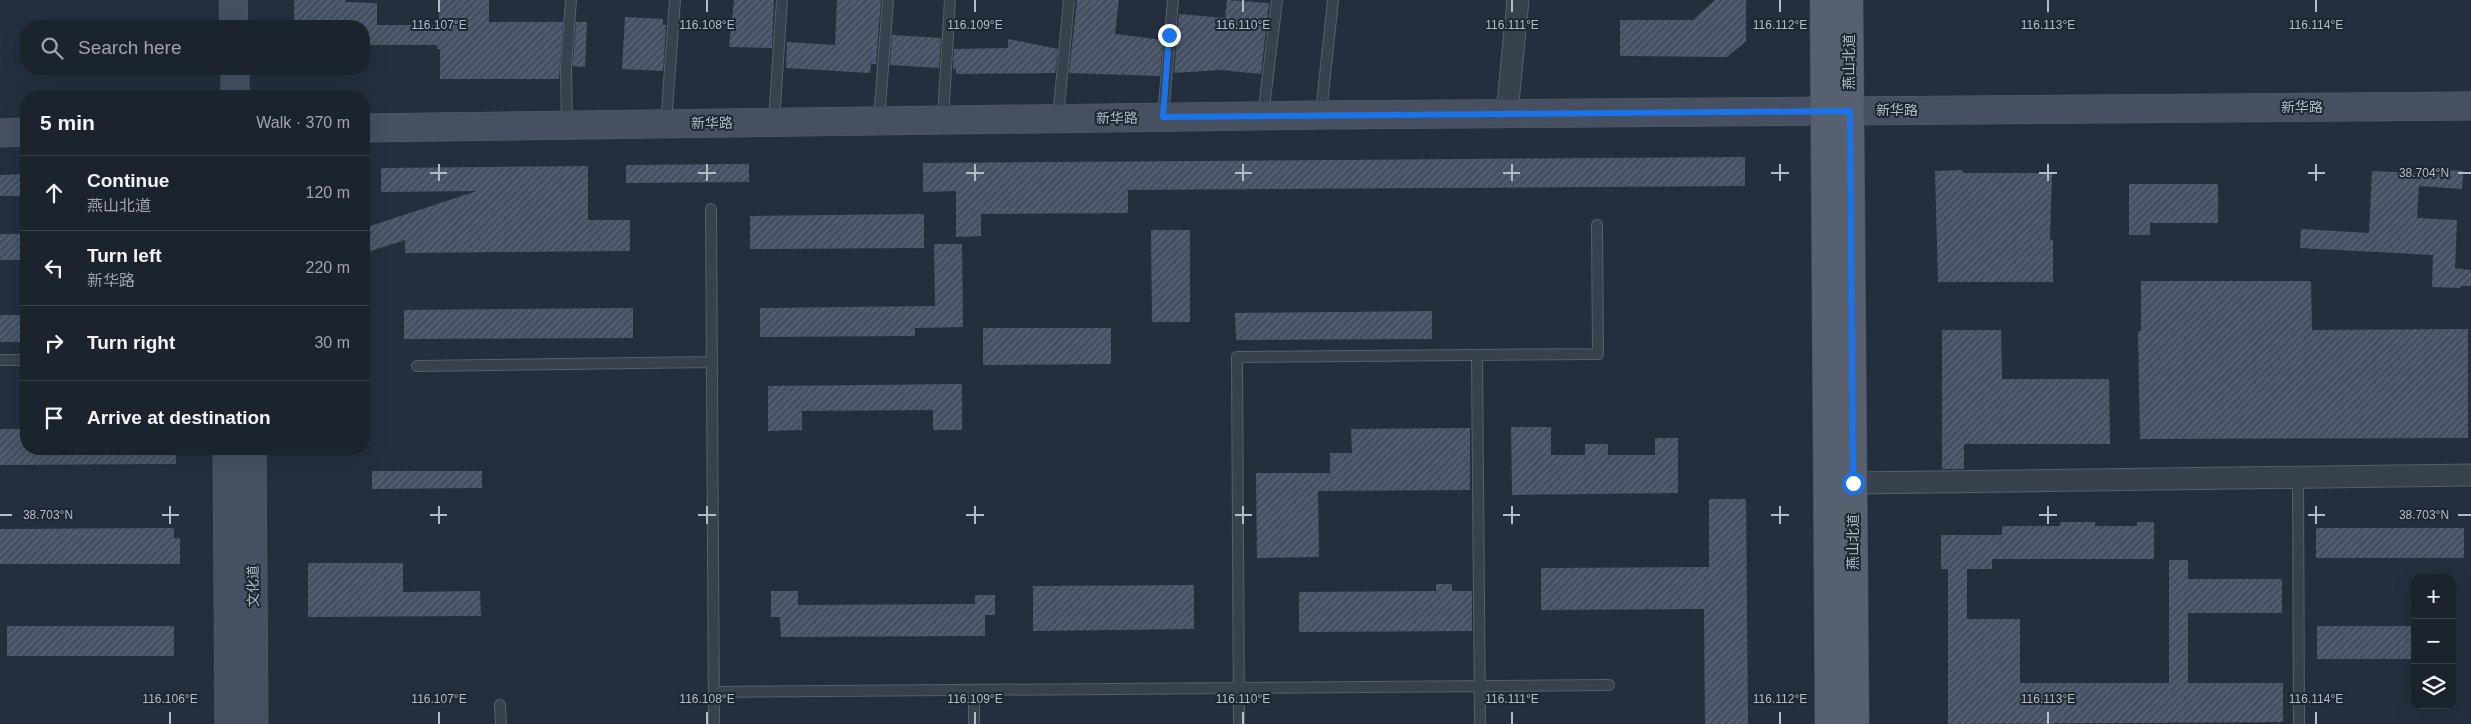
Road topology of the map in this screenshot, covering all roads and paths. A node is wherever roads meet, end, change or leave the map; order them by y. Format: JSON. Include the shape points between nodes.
{"nodes":[{"id":1,"x":233,"y":0,"type":"edge"},
{"id":2,"x":571,"y":0,"type":"edge"},
{"id":3,"x":675,"y":0,"type":"edge"},
{"id":4,"x":782,"y":0,"type":"edge"},
{"id":5,"x":888,"y":0,"type":"edge"},
{"id":6,"x":950,"y":0,"type":"edge"},
{"id":7,"x":1069,"y":0,"type":"edge"},
{"id":8,"x":1173,"y":0,"type":"edge"},
{"id":9,"x":1277,"y":0,"type":"edge"},
{"id":10,"x":1333,"y":0,"type":"edge"},
{"id":11,"x":1518,"y":0,"type":"edge"},
{"id":12,"x":1824,"y":0,"type":"edge"},
{"id":13,"x":1849,"y":0,"type":"edge"},
{"id":14,"x":234,"y":20,"type":"edge"},
{"id":15,"x":235,"y":75,"type":"edge"},
{"id":16,"x":235,"y":90,"type":"edge"},
{"id":17,"x":2471,"y":106,"type":"edge"},
{"id":18,"x":1837,"y":111,"type":"junction"},
{"id":19,"x":1507,"y":114,"type":"junction"},
{"id":20,"x":1321,"y":115,"type":"junction"},
{"id":21,"x":1263,"y":116,"type":"junction"},
{"id":22,"x":1163,"y":117,"type":"junction"},
{"id":23,"x":1058,"y":118,"type":"junction"},
{"id":24,"x":943,"y":120,"type":"junction"},
{"id":25,"x":879,"y":121,"type":"junction"},
{"id":26,"x":774,"y":122,"type":"junction"},
{"id":27,"x":666,"y":124,"type":"junction"},
{"id":28,"x":567,"y":125,"type":"junction"},
{"id":29,"x":370,"y":128,"type":"edge"},
{"id":30,"x":20,"y":132,"type":"edge"},
{"id":31,"x":0,"y":133,"type":"edge"},
{"id":32,"x":711,"y":209,"type":"dead end"},
{"id":33,"x":1597,"y":225,"type":"dead end"},
{"id":34,"x":1477,"y":355,"type":"junction"},
{"id":35,"x":0,"y":360,"type":"edge"},
{"id":36,"x":20,"y":360,"type":"edge"},
{"id":37,"x":712,"y":362,"type":"junction"},
{"id":38,"x":417,"y":366,"type":"dead end"},
{"id":39,"x":227,"y":455,"type":"edge"},
{"id":40,"x":252,"y":455,"type":"edge"},
{"id":41,"x":2471,"y":475,"type":"edge"},
{"id":42,"x":2298,"y":477,"type":"junction"},
{"id":43,"x":1853,"y":483,"type":"junction"},
{"id":44,"x":1480,"y":686,"type":"junction"},
{"id":45,"x":1609,"y":686,"type":"dead end"},
{"id":46,"x":1239,"y":688,"type":"junction"},
{"id":47,"x":974,"y":690,"type":"junction"},
{"id":48,"x":714,"y":692,"type":"junction"},
{"id":49,"x":500,"y":705,"type":"dead end"},
{"id":50,"x":229,"y":724,"type":"edge"},
{"id":51,"x":254,"y":724,"type":"edge"},
{"id":52,"x":500,"y":724,"type":"edge"},
{"id":53,"x":714,"y":724,"type":"edge"},
{"id":54,"x":974,"y":724,"type":"edge"},
{"id":55,"x":1239,"y":724,"type":"edge"},
{"id":56,"x":1480,"y":724,"type":"edge"},
{"id":57,"x":1829,"y":724,"type":"edge"},
{"id":58,"x":1854,"y":724,"type":"edge"},
{"id":59,"x":2299,"y":724,"type":"edge"}],
"edges":[{"from":1,"to":14,"type":"main road"},
{"from":2,"to":28,"type":"lane","via":[[566,68]]},
{"from":3,"to":27,"type":"lane"},
{"from":4,"to":26,"type":"lane"},
{"from":5,"to":25,"type":"lane"},
{"from":6,"to":24,"type":"lane"},
{"from":7,"to":23,"type":"lane"},
{"from":8,"to":22,"type":"lane"},
{"from":9,"to":21,"type":"lane"},
{"from":10,"to":20,"type":"lane"},
{"from":11,"to":19,"type":"street"},
{"from":12,"to":18,"type":"main road","name":"燕山北道"},
{"from":13,"to":18,"type":"main road","name":"燕山北道"},
{"from":15,"to":16,"type":"main road"},
{"from":17,"to":18,"type":"main road","name":"新华路"},
{"from":18,"to":19,"type":"main road","name":"新华路"},
{"from":18,"to":43,"type":"main road","name":"燕山北道"},
{"from":18,"to":57,"type":"main road","name":"燕山北道"},
{"from":19,"to":20,"type":"main road","name":"新华路"},
{"from":20,"to":21,"type":"main road","name":"新华路"},
{"from":21,"to":22,"type":"main road","name":"新华路"},
{"from":22,"to":23,"type":"main road","name":"新华路"},
{"from":23,"to":24,"type":"main road","name":"新华路"},
{"from":24,"to":25,"type":"main road","name":"新华路"},
{"from":25,"to":26,"type":"main road","name":"新华路"},
{"from":26,"to":27,"type":"main road","name":"新华路"},
{"from":27,"to":28,"type":"main road","name":"新华路"},
{"from":28,"to":29,"type":"main road","name":"新华路"},
{"from":30,"to":31,"type":"main road"},
{"from":32,"to":37,"type":"lane"},
{"from":33,"to":34,"type":"lane","via":[[1598,354]]},
{"from":34,"to":44,"type":"lane"},
{"from":34,"to":46,"type":"lane","via":[[1237,356]]},
{"from":35,"to":36,"type":"lane"},
{"from":37,"to":38,"type":"lane"},
{"from":37,"to":48,"type":"lane"},
{"from":39,"to":50,"type":"main road","name":"文化道"},
{"from":40,"to":51,"type":"main road","name":"文化道"},
{"from":41,"to":42,"type":"street"},
{"from":42,"to":43,"type":"street"},
{"from":42,"to":59,"type":"lane"},
{"from":43,"to":58,"type":"main road","name":"燕山北道"},
{"from":44,"to":45,"type":"lane"},
{"from":44,"to":46,"type":"lane"},
{"from":44,"to":56,"type":"lane"},
{"from":46,"to":47,"type":"lane"},
{"from":46,"to":55,"type":"lane"},
{"from":47,"to":48,"type":"lane"},
{"from":47,"to":54,"type":"lane"},
{"from":48,"to":53,"type":"lane"},
{"from":49,"to":52,"type":"lane"}]}
